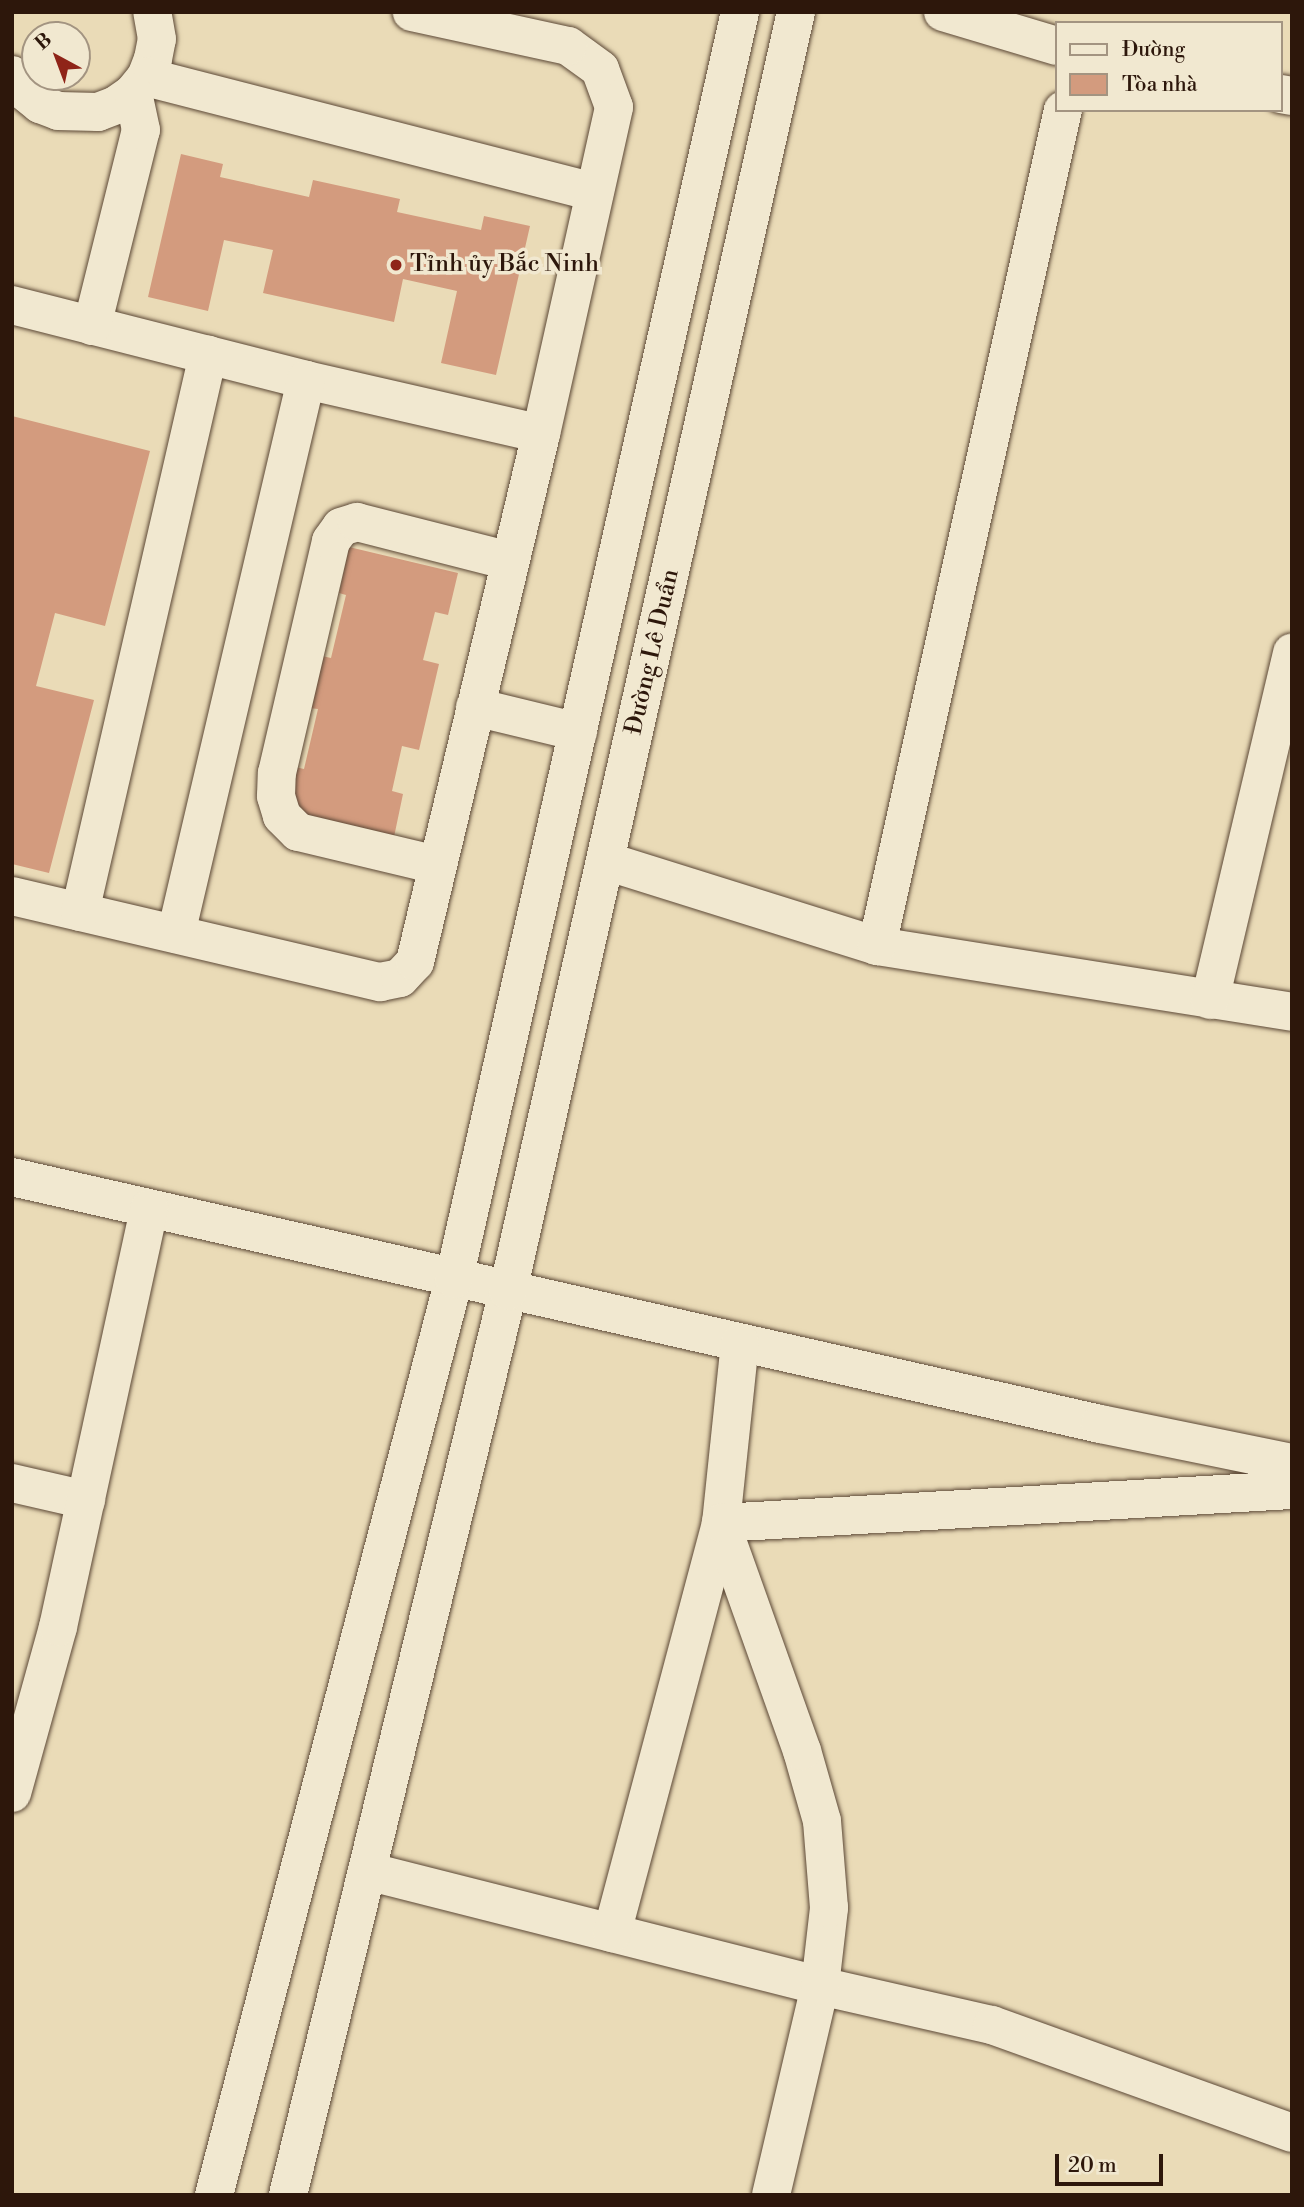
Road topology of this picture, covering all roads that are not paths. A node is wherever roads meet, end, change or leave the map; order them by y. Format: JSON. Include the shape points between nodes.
{"nodes":[{"id":1,"x":152,"y":12,"type":"edge"},
{"id":2,"x":412,"y":12,"type":"edge"},
{"id":3,"x":740,"y":12,"type":"edge"},
{"id":4,"x":796,"y":12,"type":"edge"},
{"id":5,"x":943,"y":12,"type":"edge"},
{"id":6,"x":1056,"y":46,"type":"edge"},
{"id":7,"x":12,"y":75,"type":"edge"},
{"id":8,"x":139,"y":85,"type":"junction"},
{"id":9,"x":1063,"y":112,"type":"edge"},
{"id":10,"x":594,"y":192,"type":"junction"},
{"id":11,"x":12,"y":305,"type":"edge"},
{"id":12,"x":92,"y":326,"type":"junction"},
{"id":13,"x":208,"y":355,"type":"junction"},
{"id":14,"x":306,"y":380,"type":"junction"},
{"id":15,"x":541,"y":434,"type":"junction"},
{"id":16,"x":510,"y":561,"type":"junction"},
{"id":17,"x":1292,"y":653,"type":"edge"},
{"id":18,"x":240,"y":659,"type":"junction"},
{"id":19,"x":300,"y":673,"type":"junction"},
{"id":20,"x":475,"y":707,"type":"junction"},
{"id":21,"x":578,"y":732,"type":"junction"},
{"id":22,"x":606,"y":861,"type":"junction"},
{"id":23,"x":437,"y":865,"type":"junction"},
{"id":24,"x":12,"y":896,"type":"edge"},
{"id":25,"x":80,"y":912,"type":"junction"},
{"id":26,"x":176,"y":934,"type":"junction"},
{"id":27,"x":877,"y":946,"type":"junction"},
{"id":28,"x":1210,"y":1000,"type":"junction"},
{"id":29,"x":1292,"y":1012,"type":"edge"},
{"id":30,"x":12,"y":1177,"type":"edge"},
{"id":31,"x":149,"y":1209,"type":"junction"},
{"id":32,"x":454,"y":1279,"type":"junction"},
{"id":33,"x":508,"y":1292,"type":"junction"},
{"id":34,"x":740,"y":1343,"type":"junction"},
{"id":35,"x":1292,"y":1462,"type":"edge"},
{"id":36,"x":12,"y":1483,"type":"edge"},
{"id":37,"x":1292,"y":1490,"type":"edge"},
{"id":38,"x":86,"y":1500,"type":"junction"},
{"id":39,"x":721,"y":1524,"type":"junction"},
{"id":40,"x":22,"y":1722,"type":"edge"},
{"id":41,"x":12,"y":1793,"type":"edge"},
{"id":42,"x":367,"y":1871,"type":"junction"},
{"id":43,"x":612,"y":1933,"type":"junction"},
{"id":44,"x":820,"y":1986,"type":"junction"},
{"id":45,"x":1292,"y":2133,"type":"edge"},
{"id":46,"x":214,"y":2195,"type":"edge"},
{"id":47,"x":288,"y":2195,"type":"edge"},
{"id":48,"x":771,"y":2195,"type":"edge"}],
"edges":[{"from":1,"to":8,"type":"street","via":[[157,39]]},
{"from":2,"to":10,"type":"street","via":[[568,46],[600,69],[614,107]]},
{"from":3,"to":21,"type":"street"},
{"from":4,"to":22,"type":"street","name":"Đường Lê Duẩn"},
{"from":5,"to":6,"type":"street"},
{"from":7,"to":8,"type":"street","via":[[40,104],[58,111],[98,112],[116,105]]},
{"from":8,"to":10,"type":"street"},
{"from":8,"to":12,"type":"street","via":[[141,130]]},
{"from":9,"to":27,"type":"street"},
{"from":10,"to":15,"type":"street"},
{"from":11,"to":12,"type":"street"},
{"from":12,"to":13,"type":"street"},
{"from":13,"to":14,"type":"street"},
{"from":13,"to":25,"type":"street"},
{"from":14,"to":15,"type":"street"},
{"from":14,"to":18,"type":"street"},
{"from":15,"to":16,"type":"street"},
{"from":16,"to":19,"type":"street","via":[[357,522],[341,527],[331,541]]},
{"from":16,"to":20,"type":"street"},
{"from":17,"to":28,"type":"street"},
{"from":18,"to":19,"type":"street"},
{"from":18,"to":26,"type":"street"},
{"from":19,"to":23,"type":"street","via":[[277,773],[276,796],[282,816],[298,832]]},
{"from":20,"to":21,"type":"street"},
{"from":20,"to":23,"type":"street"},
{"from":21,"to":32,"type":"street"},
{"from":22,"to":27,"type":"street"},
{"from":22,"to":33,"type":"street","name":"Đường Lê Duẩn"},
{"from":23,"to":26,"type":"street","via":[[415,962],[401,978],[380,982]]},
{"from":24,"to":25,"type":"street"},
{"from":25,"to":26,"type":"street"},
{"from":27,"to":28,"type":"street"},
{"from":28,"to":29,"type":"street"},
{"from":30,"to":31,"type":"street"},
{"from":31,"to":32,"type":"street"},
{"from":31,"to":38,"type":"street"},
{"from":32,"to":33,"type":"street"},
{"from":32,"to":46,"type":"street"},
{"from":33,"to":34,"type":"street"},
{"from":33,"to":42,"type":"street","name":"Đường Lê Duẩn"},
{"from":34,"to":35,"type":"street"},
{"from":34,"to":39,"type":"street"},
{"from":36,"to":38,"type":"street"},
{"from":37,"to":39,"type":"street"},
{"from":38,"to":40,"type":"street","via":[[58,1627]]},
{"from":39,"to":43,"type":"street"},
{"from":39,"to":44,"type":"street","via":[[802,1751],[822,1821],[829,1908]]},
{"from":40,"to":41,"type":"street"},
{"from":42,"to":43,"type":"street"},
{"from":42,"to":47,"type":"street","name":"Đường Lê Duẩn"},
{"from":43,"to":44,"type":"street"},
{"from":44,"to":45,"type":"street","via":[[992,2025]]},
{"from":44,"to":48,"type":"street"}]}
